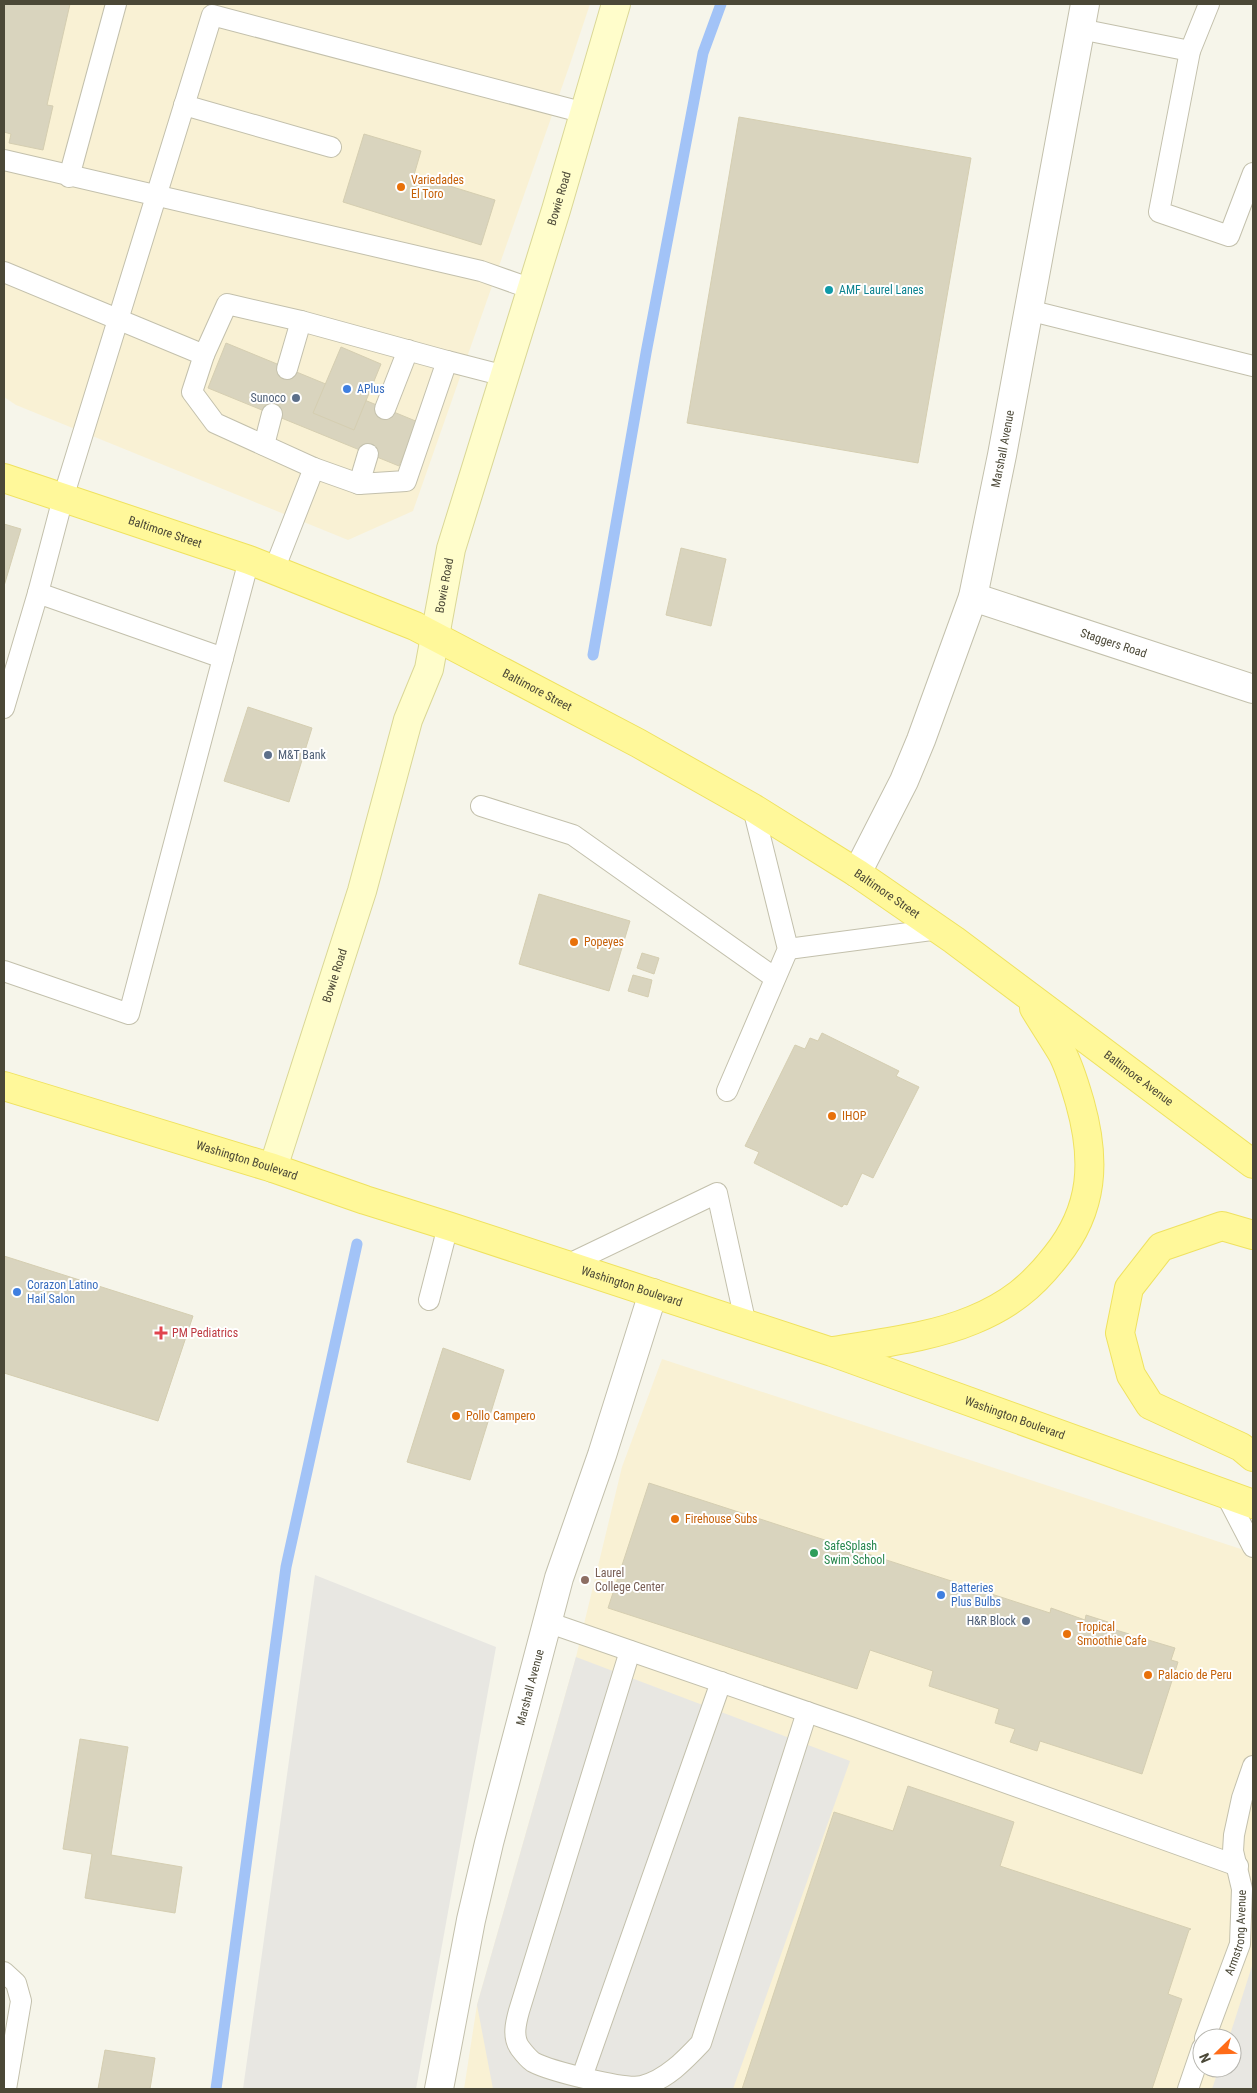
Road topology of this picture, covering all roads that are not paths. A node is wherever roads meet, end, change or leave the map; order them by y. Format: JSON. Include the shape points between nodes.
{"nodes":[{"id":1,"x":116,"y":4,"type":"edge"},
{"id":2,"x":616,"y":4,"type":"edge"},
{"id":3,"x":1209,"y":4,"type":"edge"},
{"id":4,"x":1083,"y":17,"type":"edge"},
{"id":5,"x":1190,"y":51,"type":"junction"},
{"id":6,"x":184,"y":105,"type":"junction"},
{"id":7,"x":584,"y":113,"type":"junction"},
{"id":8,"x":331,"y":147,"type":"dead end"},
{"id":9,"x":4,"y":160,"type":"edge"},
{"id":10,"x":1253,"y":173,"type":"edge"},
{"id":11,"x":69,"y":177,"type":"junction"},
{"id":12,"x":156,"y":196,"type":"junction"},
{"id":13,"x":4,"y":272,"type":"edge"},
{"id":14,"x":532,"y":289,"type":"junction"},
{"id":15,"x":1028,"y":310,"type":"junction"},
{"id":16,"x":118,"y":321,"type":"junction"},
{"id":17,"x":301,"y":321,"type":"junction"},
{"id":18,"x":408,"y":350,"type":"junction"},
{"id":19,"x":204,"y":355,"type":"junction"},
{"id":20,"x":447,"y":361,"type":"junction"},
{"id":21,"x":1253,"y":366,"type":"edge"},
{"id":22,"x":287,"y":369,"type":"dead end"},
{"id":23,"x":505,"y":376,"type":"junction"},
{"id":24,"x":385,"y":409,"type":"dead end"},
{"id":25,"x":272,"y":414,"type":"dead end"},
{"id":26,"x":264,"y":445,"type":"junction"},
{"id":27,"x":368,"y":454,"type":"dead end"},
{"id":28,"x":314,"y":468,"type":"junction"},
{"id":29,"x":4,"y":478,"type":"edge"},
{"id":30,"x":359,"y":484,"type":"junction"},
{"id":31,"x":63,"y":498,"type":"junction"},
{"id":32,"x":249,"y":560,"type":"junction"},
{"id":33,"x":274,"y":570,"type":"junction"},
{"id":34,"x":38,"y":593,"type":"junction"},
{"id":35,"x":973,"y":597,"type":"junction"},
{"id":36,"x":435,"y":636,"type":"junction"},
{"id":37,"x":223,"y":658,"type":"junction"},
{"id":38,"x":1253,"y":689,"type":"edge"},
{"id":39,"x":4,"y":708,"type":"edge"},
{"id":40,"x":481,"y":806,"type":"dead end"},
{"id":41,"x":753,"y":808,"type":"junction"},
{"id":42,"x":857,"y":873,"type":"junction"},
{"id":43,"x":939,"y":930,"type":"junction"},
{"id":44,"x":788,"y":949,"type":"junction"},
{"id":45,"x":4,"y":971,"type":"edge"},
{"id":46,"x":775,"y":978,"type":"junction"},
{"id":47,"x":1025,"y":994,"type":"junction"},
{"id":48,"x":4,"y":1086,"type":"edge"},
{"id":49,"x":727,"y":1091,"type":"dead end"},
{"id":50,"x":1253,"y":1164,"type":"edge"},
{"id":51,"x":272,"y":1168,"type":"junction"},
{"id":52,"x":448,"y":1226,"type":"junction"},
{"id":53,"x":1253,"y":1235,"type":"edge"},
{"id":54,"x":567,"y":1265,"type":"junction"},
{"id":55,"x":653,"y":1293,"type":"junction"},
{"id":56,"x":430,"y":1300,"type":"dead end"},
{"id":57,"x":746,"y":1325,"type":"junction"},
{"id":58,"x":832,"y":1352,"type":"junction"},
{"id":59,"x":1253,"y":1457,"type":"edge"},
{"id":60,"x":1224,"y":1493,"type":"junction"},
{"id":61,"x":1253,"y":1504,"type":"edge"},
{"id":62,"x":1253,"y":1547,"type":"edge"},
{"id":63,"x":547,"y":1622,"type":"junction"},
{"id":64,"x":630,"y":1651,"type":"junction"},
{"id":65,"x":721,"y":1682,"type":"junction"},
{"id":66,"x":807,"y":1712,"type":"junction"},
{"id":67,"x":1253,"y":1766,"type":"edge"},
{"id":68,"x":1238,"y":1866,"type":"junction"},
{"id":69,"x":4,"y":1972,"type":"edge"},
{"id":70,"x":1209,"y":2028,"type":"edge"},
{"id":71,"x":582,"y":2077,"type":"junction"},
{"id":72,"x":6,"y":2089,"type":"edge"},
{"id":73,"x":439,"y":2089,"type":"edge"}],
"edges":[{"from":1,"to":11,"type":"lane"},
{"from":2,"to":7,"type":"street","name":"Bowie Road"},
{"from":3,"to":5,"type":"lane"},
{"from":4,"to":5,"type":"lane"},
{"from":4,"to":15,"type":"street","name":"Marshall Avenue"},
{"from":5,"to":10,"type":"lane","via":[[1159,212],[1229,236]]},
{"from":6,"to":7,"type":"lane","via":[[212,15]]},
{"from":6,"to":8,"type":"lane"},
{"from":6,"to":12,"type":"lane"},
{"from":7,"to":14,"type":"street","name":"Bowie Road"},
{"from":9,"to":11,"type":"lane"},
{"from":11,"to":12,"type":"lane"},
{"from":12,"to":14,"type":"lane","via":[[481,271]]},
{"from":12,"to":16,"type":"lane"},
{"from":13,"to":16,"type":"lane"},
{"from":14,"to":23,"type":"street","name":"Bowie Road"},
{"from":15,"to":21,"type":"lane"},
{"from":15,"to":35,"type":"street","name":"Marshall Avenue"},
{"from":16,"to":19,"type":"lane"},
{"from":16,"to":31,"type":"lane"},
{"from":17,"to":18,"type":"lane"},
{"from":17,"to":19,"type":"lane","via":[[227,304]]},
{"from":17,"to":22,"type":"lane"},
{"from":18,"to":20,"type":"lane"},
{"from":18,"to":24,"type":"lane"},
{"from":19,"to":26,"type":"lane","via":[[192,392],[215,423]]},
{"from":20,"to":23,"type":"lane"},
{"from":20,"to":30,"type":"lane","via":[[406,481]]},
{"from":23,"to":36,"type":"street","name":"Bowie Road","via":[[450,549]]},
{"from":25,"to":26,"type":"lane"},
{"from":26,"to":28,"type":"lane"},
{"from":27,"to":30,"type":"lane"},
{"from":28,"to":30,"type":"lane"},
{"from":28,"to":33,"type":"lane"},
{"from":29,"to":31,"type":"main road","name":"Baltimore Street"},
{"from":31,"to":32,"type":"main road","name":"Baltimore Street"},
{"from":31,"to":34,"type":"lane"},
{"from":32,"to":33,"type":"main road","name":"Baltimore Street"},
{"from":32,"to":37,"type":"lane"},
{"from":33,"to":36,"type":"main road","name":"Baltimore Street"},
{"from":34,"to":37,"type":"lane"},
{"from":34,"to":39,"type":"lane"},
{"from":35,"to":38,"type":"street","name":"Staggers Road"},
{"from":35,"to":42,"type":"street","name":"Marshall Avenue","via":[[910,764]]},
{"from":36,"to":41,"type":"main road","name":"Baltimore Street","via":[[629,738]]},
{"from":36,"to":51,"type":"street","name":"Bowie Road","via":[[429,669],[408,720],[362,891]]},
{"from":37,"to":45,"type":"lane","via":[[129,1014]]},
{"from":40,"to":46,"type":"lane","via":[[573,835]]},
{"from":41,"to":42,"type":"main road","name":"Baltimore Street"},
{"from":41,"to":44,"type":"lane"},
{"from":42,"to":43,"type":"main road","name":"Baltimore Street"},
{"from":43,"to":44,"type":"lane"},
{"from":43,"to":47,"type":"main road","name":"Baltimore Street"},
{"from":44,"to":46,"type":"lane"},
{"from":46,"to":49,"type":"lane"},
{"from":47,"to":50,"type":"main road","name":"Baltimore Avenue"},
{"from":47,"to":58,"type":"main road","via":[[1062,1054],[1074,1080],[1084,1118],[1091,1164],[1088,1188],[1082,1212],[1068,1241],[1040,1278],[1024,1292],[972,1321],[940,1331]]},
{"from":48,"to":51,"type":"main road","name":"Washington Boulevard"},
{"from":51,"to":52,"type":"main road","name":"Washington Boulevard"},
{"from":52,"to":54,"type":"main road","name":"Washington Boulevard"},
{"from":52,"to":56,"type":"lane"},
{"from":53,"to":59,"type":"main road","via":[[1222,1226],[1162,1247],[1129,1288],[1120,1334],[1131,1375],[1150,1405],[1241,1447]]},
{"from":54,"to":55,"type":"main road","name":"Washington Boulevard"},
{"from":54,"to":57,"type":"lane","via":[[717,1193]]},
{"from":55,"to":57,"type":"main road","name":"Washington Boulevard"},
{"from":55,"to":63,"type":"street","name":"Marshall Avenue"},
{"from":57,"to":58,"type":"main road","name":"Washington Boulevard"},
{"from":58,"to":60,"type":"main road","name":"Washington Boulevard"},
{"from":60,"to":61,"type":"main road","name":"Washington Boulevard"},
{"from":60,"to":62,"type":"lane"},
{"from":63,"to":64,"type":"lane"},
{"from":63,"to":73,"type":"street","name":"Marshall Avenue","via":[[484,1862]]},
{"from":64,"to":65,"type":"lane"},
{"from":64,"to":71,"type":"lane","via":[[515,2028],[519,2046],[532,2061]]},
{"from":65,"to":66,"type":"lane"},
{"from":65,"to":71,"type":"lane"},
{"from":66,"to":68,"type":"lane"},
{"from":66,"to":71,"type":"lane","via":[[700,2043],[682,2063],[664,2076],[641,2086]]},
{"from":67,"to":68,"type":"lane","name":"Armstrong Avenue","via":[[1234,1835],[1233,1851]]},
{"from":68,"to":70,"type":"lane","name":"Armstrong Avenue","via":[[1242,1889],[1240,1944]]},
{"from":69,"to":72,"type":"lane","via":[[16,1983],[21,2001]]}]}
